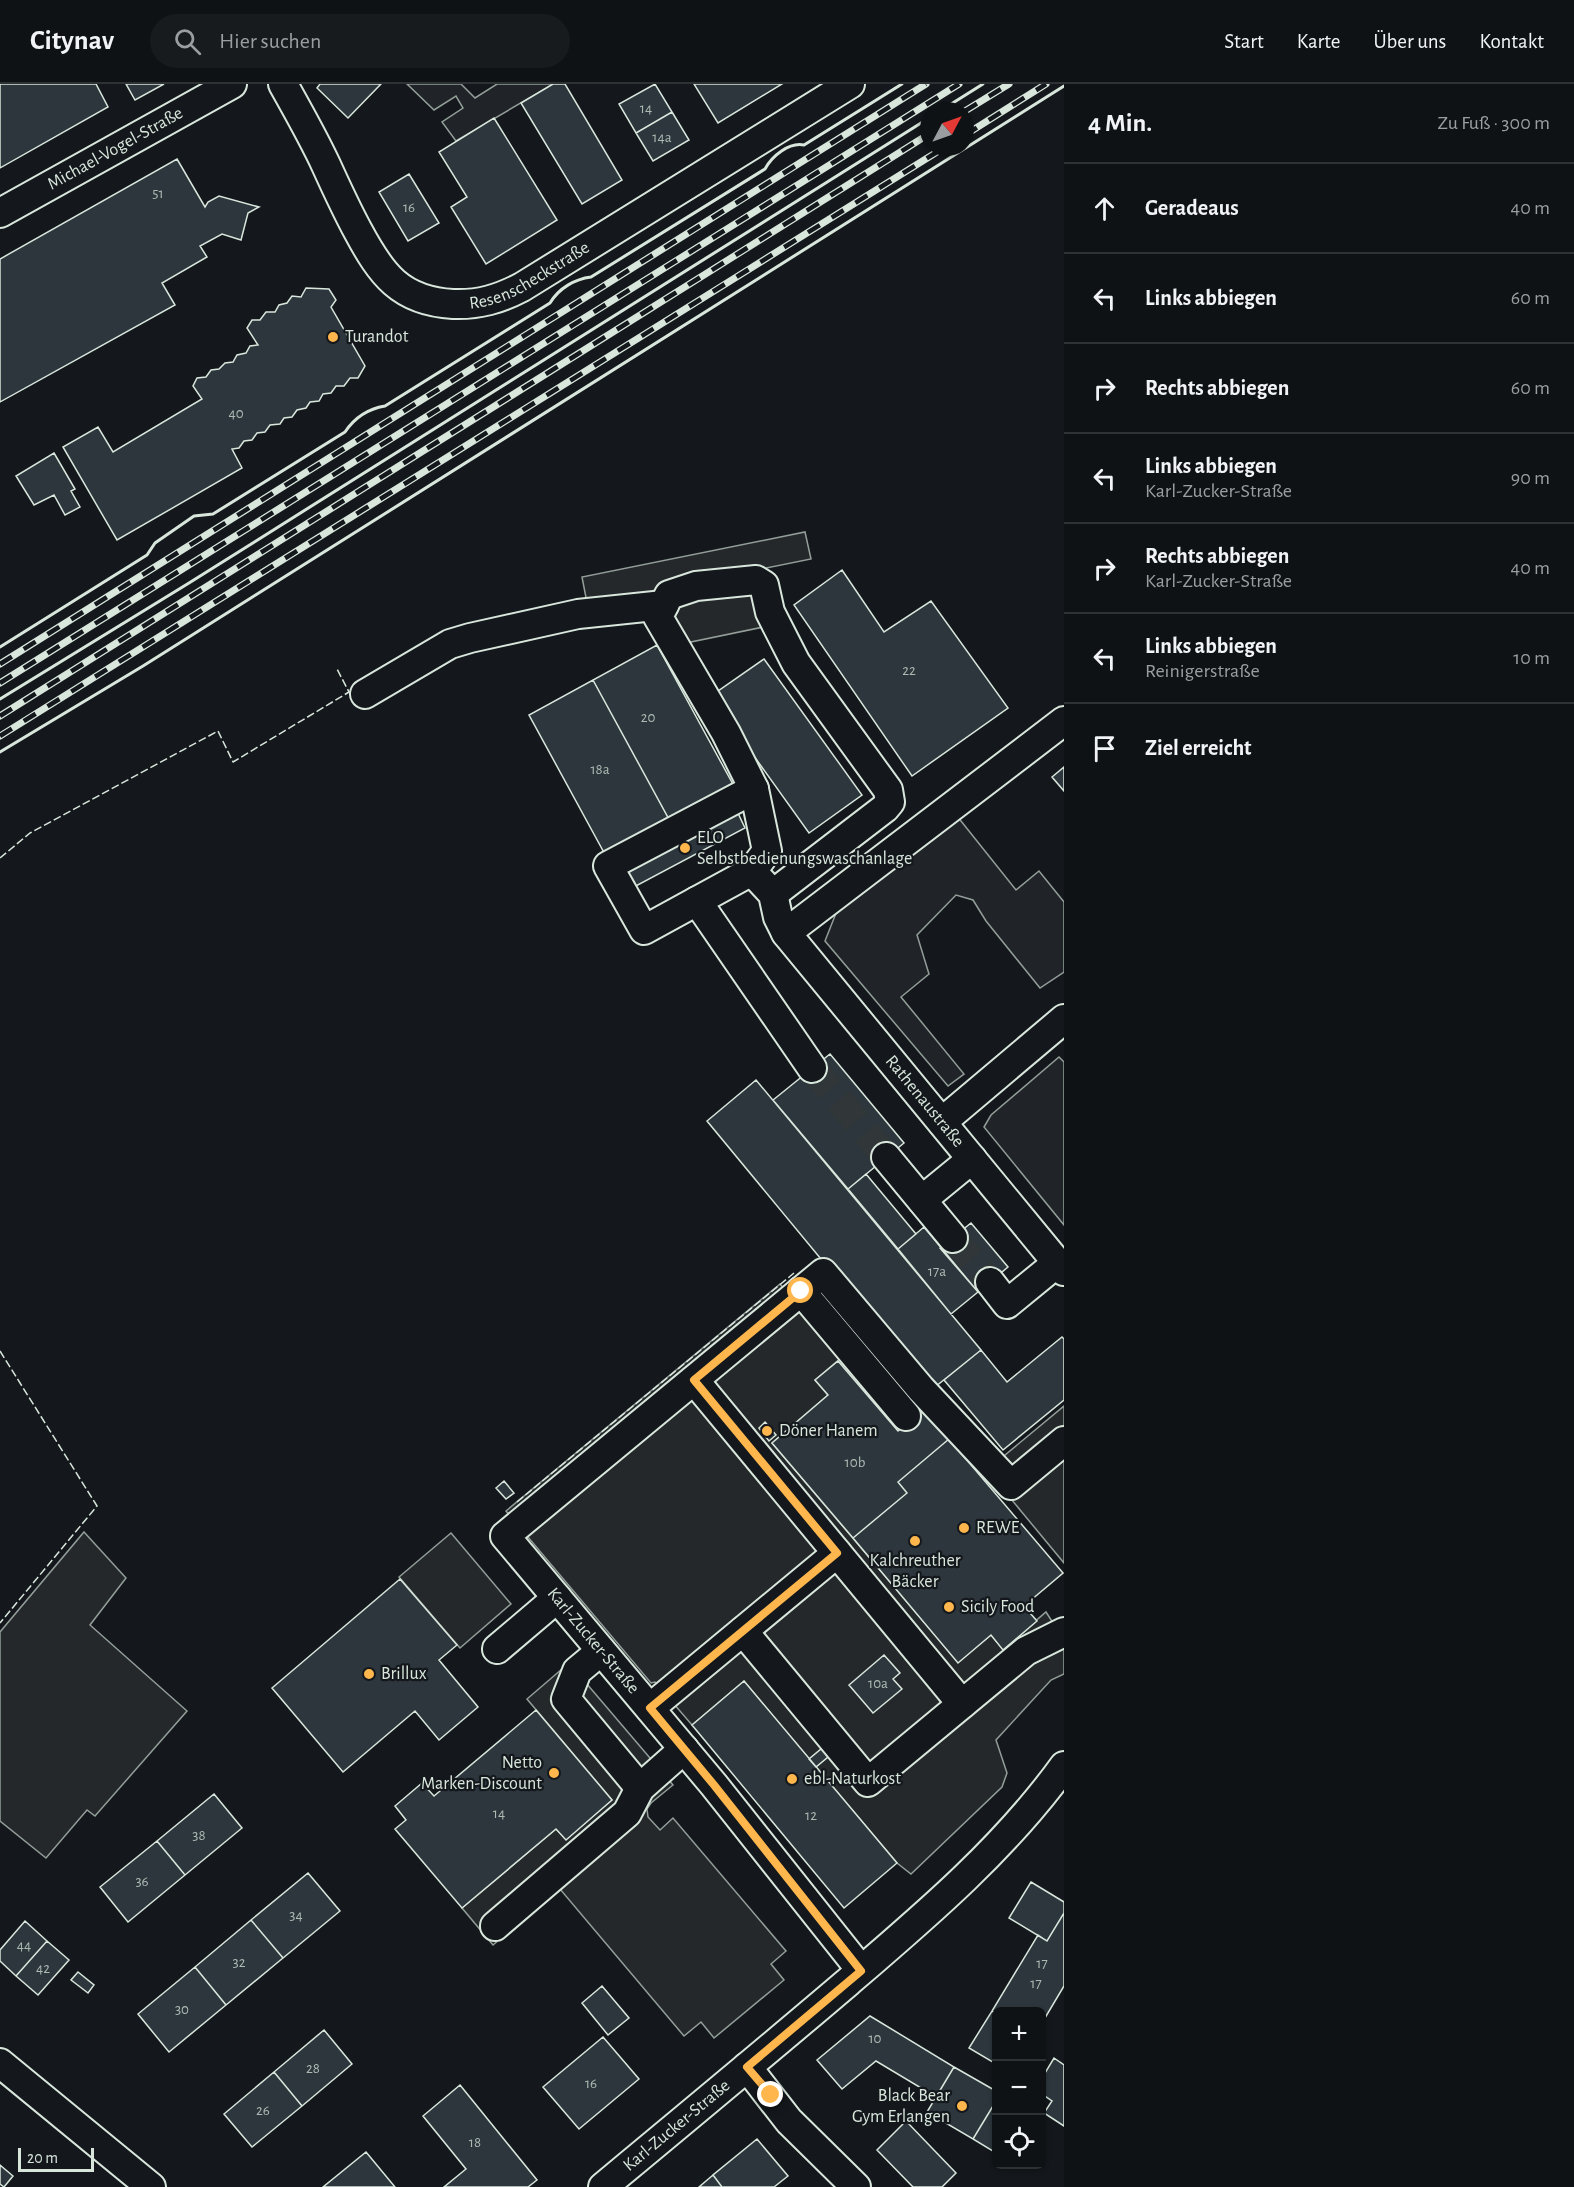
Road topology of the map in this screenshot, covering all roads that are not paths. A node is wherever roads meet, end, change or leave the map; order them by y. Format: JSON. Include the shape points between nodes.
{"nodes":[{"id":1,"x":232,"y":84,"type":"edge"},
{"id":2,"x":283,"y":84,"type":"edge"},
{"id":3,"x":850,"y":84,"type":"edge"},
{"id":4,"x":0,"y":213,"type":"edge"},
{"id":5,"x":664,"y":605,"type":"junction"},
{"id":6,"x":365,"y":694,"type":"dead end"},
{"id":7,"x":1064,"y":721,"type":"edge"},
{"id":8,"x":754,"y":789,"type":"junction"},
{"id":9,"x":752,"y":871,"type":"junction"},
{"id":10,"x":773,"y":894,"type":"junction"},
{"id":11,"x":697,"y":901,"type":"junction"},
{"id":12,"x":786,"y":933,"type":"junction"},
{"id":13,"x":1064,"y":1019,"type":"edge"},
{"id":14,"x":812,"y":1068,"type":"tunnel mouth"},
{"id":15,"x":942,"y":1122,"type":"junction"},
{"id":16,"x":886,"y":1157,"type":"tunnel mouth"},
{"id":17,"x":972,"y":1159,"type":"junction"},
{"id":18,"x":922,"y":1200,"type":"junction"},
{"id":19,"x":953,"y":1238,"type":"tunnel mouth"},
{"id":20,"x":1061,"y":1267,"type":"edge"},
{"id":21,"x":990,"y":1282,"type":"tunnel mouth"},
{"id":22,"x":801,"y":1291,"type":"junction"},
{"id":23,"x":694,"y":1380,"type":"junction"},
{"id":24,"x":906,"y":1416,"type":"dead end"},
{"id":25,"x":1064,"y":1441,"type":"edge"},
{"id":26,"x":837,"y":1553,"type":"junction"},
{"id":27,"x":557,"y":1598,"type":"junction"},
{"id":28,"x":743,"y":1631,"type":"junction"},
{"id":29,"x":1064,"y":1632,"type":"edge"},
{"id":30,"x":497,"y":1649,"type":"dead end"},
{"id":31,"x":601,"y":1651,"type":"junction"},
{"id":32,"x":962,"y":1704,"type":"junction"},
{"id":33,"x":650,"y":1708,"type":"junction"},
{"id":34,"x":684,"y":1749,"type":"junction"},
{"id":35,"x":1064,"y":1766,"type":"edge"},
{"id":36,"x":640,"y":1788,"type":"junction"},
{"id":37,"x":495,"y":1926,"type":"dead end"},
{"id":38,"x":861,"y":1971,"type":"junction"},
{"id":39,"x":0,"y":2063,"type":"edge"},
{"id":40,"x":747,"y":2067,"type":"junction"},
{"id":41,"x":151,"y":2187,"type":"edge"},
{"id":42,"x":603,"y":2187,"type":"edge"},
{"id":43,"x":856,"y":2187,"type":"edge"}],
"edges":[{"from":1,"to":4,"type":"street","name":"Michael-Vogel-Straße"},
{"from":2,"to":3,"type":"street","name":"Resenscheckstraße","via":[[383,272],[414,296],[464,305],[496,299],[522,286]]},
{"from":5,"to":6,"type":"street","via":[[578,614],[470,638],[450,644]]},
{"from":5,"to":8,"type":"street","via":[[658,617]]},
{"from":5,"to":10,"type":"street","via":[[669,595],[696,586],[756,580],[764,585],[770,612],[796,663],[888,789],[890,802],[885,808]]},
{"from":7,"to":12,"type":"street"},
{"from":8,"to":9,"type":"street","via":[[767,851]]},
{"from":8,"to":11,"type":"street","via":[[608,866],[644,930]]},
{"from":9,"to":10,"type":"street"},
{"from":9,"to":11,"type":"street"},
{"from":10,"to":12,"type":"street","name":"Rathenaustraße"},
{"from":11,"to":14,"type":"street"},
{"from":12,"to":15,"type":"street","name":"Rathenaustraße"},
{"from":13,"to":15,"type":"street"},
{"from":15,"to":17,"type":"street","name":"Rathenaustraße"},
{"from":16,"to":18,"type":"street"},
{"from":17,"to":18,"type":"street"},
{"from":17,"to":20,"type":"street","name":"Rathenaustraße"},
{"from":18,"to":19,"type":"street"},
{"from":20,"to":21,"type":"street","via":[[1008,1304]]},
{"from":22,"to":23,"type":"street"},
{"from":22,"to":24,"type":"street"},
{"from":22,"to":25,"type":"street","via":[[823,1273],[921,1389],[1011,1485]]},
{"from":23,"to":26,"type":"street"},
{"from":23,"to":27,"type":"street","name":"Karl-Zucker-Straße","via":[[506,1536]]},
{"from":26,"to":28,"type":"street"},
{"from":26,"to":32,"type":"street"},
{"from":27,"to":30,"type":"street"},
{"from":27,"to":31,"type":"street","name":"Karl-Zucker-Straße"},
{"from":28,"to":32,"type":"street","via":[[868,1782]]},
{"from":28,"to":33,"type":"street"},
{"from":29,"to":32,"type":"street","via":[[1026,1651]]},
{"from":31,"to":33,"type":"street","name":"Karl-Zucker-Straße"},
{"from":31,"to":36,"type":"street","via":[[577,1671],[566,1699]]},
{"from":33,"to":34,"type":"street","name":"Karl-Zucker-Straße"},
{"from":34,"to":36,"type":"street"},
{"from":34,"to":38,"type":"street","name":"Karl-Zucker-Straße"},
{"from":35,"to":38,"type":"street","name":"Karl-Zucker-Straße","via":[[957,1887]]},
{"from":36,"to":37,"type":"street","via":[[627,1813]]},
{"from":38,"to":40,"type":"street","name":"Karl-Zucker-Straße"},
{"from":39,"to":41,"type":"street"},
{"from":40,"to":42,"type":"street","name":"Karl-Zucker-Straße"},
{"from":40,"to":43,"type":"street","via":[[789,2121]]}]}
